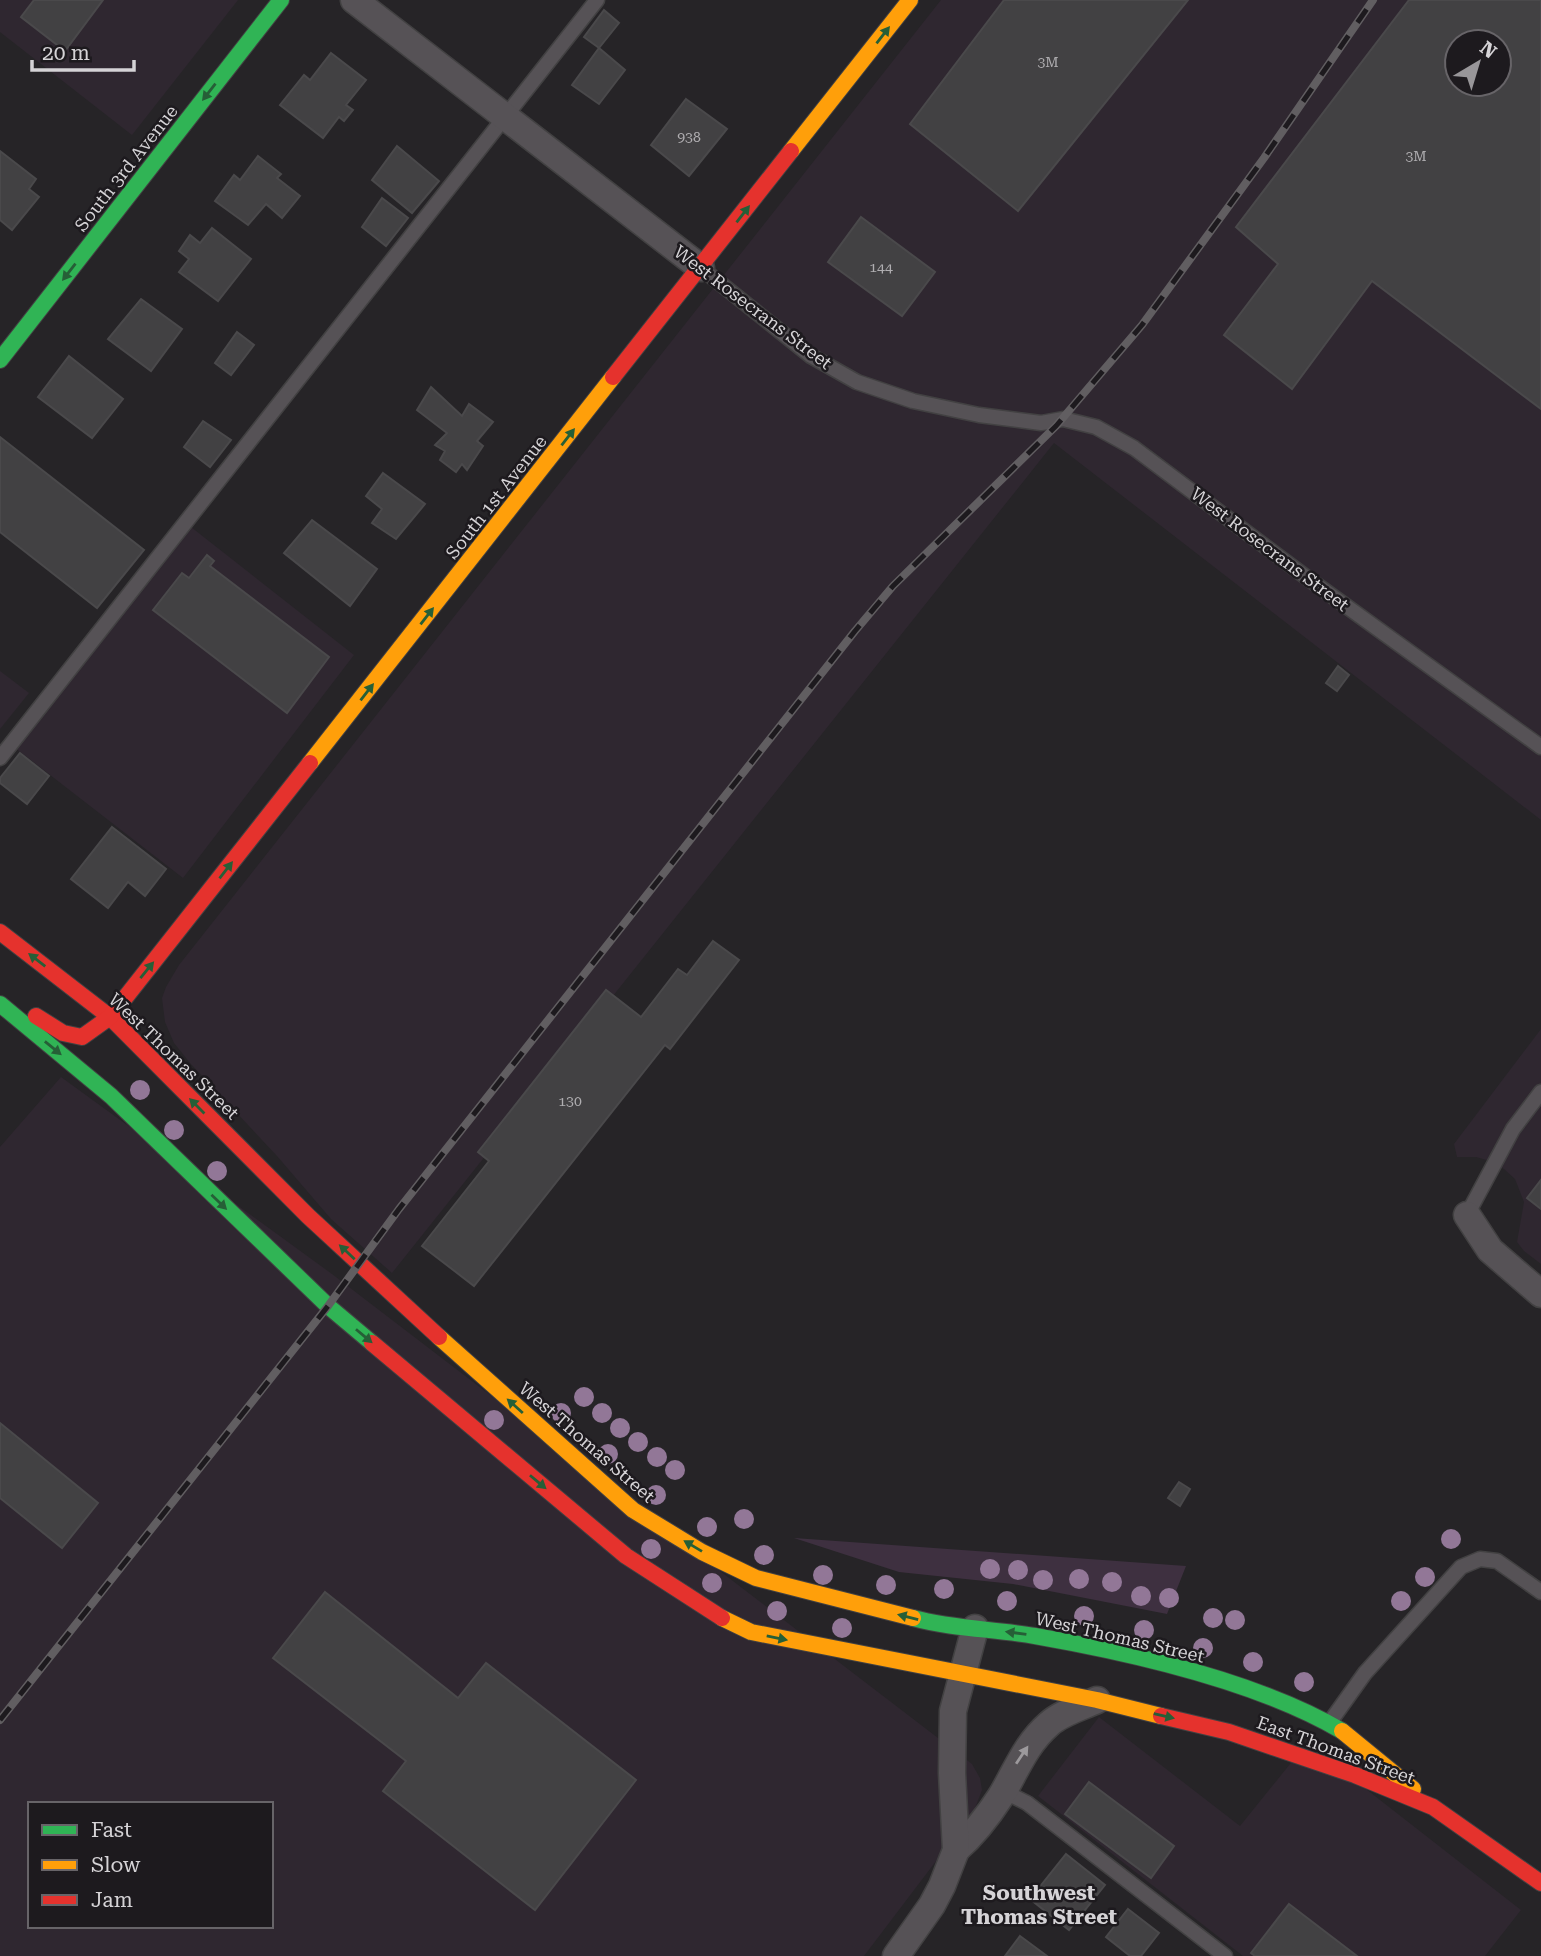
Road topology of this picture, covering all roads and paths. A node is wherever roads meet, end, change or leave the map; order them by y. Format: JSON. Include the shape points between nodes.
{"nodes":[{"id":1,"x":282,"y":0,"type":"edge"},
{"id":2,"x":354,"y":0,"type":"edge"},
{"id":3,"x":597,"y":0,"type":"edge"},
{"id":4,"x":910,"y":0,"type":"edge"},
{"id":5,"x":505,"y":117,"type":"junction"},
{"id":6,"x":701,"y":268,"type":"junction"},
{"id":7,"x":0,"y":360,"type":"edge"},
{"id":8,"x":1541,"y":747,"type":"edge"},
{"id":9,"x":0,"y":758,"type":"edge"},
{"id":10,"x":0,"y":932,"type":"edge"},
{"id":11,"x":0,"y":991,"type":"edge"},
{"id":12,"x":0,"y":1004,"type":"edge"},
{"id":13,"x":110,"y":1017,"type":"junction"},
{"id":14,"x":1541,"y":1092,"type":"edge"},
{"id":15,"x":1467,"y":1215,"type":"joint"},
{"id":16,"x":1541,"y":1294,"type":"edge"},
{"id":17,"x":1541,"y":1592,"type":"edge"},
{"id":18,"x":975,"y":1628,"type":"junction"},
{"id":19,"x":961,"y":1675,"type":"junction"},
{"id":20,"x":1097,"y":1700,"type":"junction"},
{"id":21,"x":1330,"y":1722,"type":"junction"},
{"id":22,"x":1003,"y":1791,"type":"junction"},
{"id":23,"x":1433,"y":1807,"type":"junction"},
{"id":24,"x":956,"y":1850,"type":"junction"},
{"id":25,"x":1541,"y":1883,"type":"edge"},
{"id":26,"x":896,"y":1956,"type":"edge"},
{"id":27,"x":1225,"y":1956,"type":"edge"}],
"edges":[{"from":1,"to":7,"type":"main road","name":"South 3rd Avenue","one_way":true},
{"from":2,"to":5,"type":"street","name":"West Rosecrans Street"},
{"from":3,"to":5,"type":"lane"},
{"from":6,"to":4,"type":"main road","name":"South 1st Avenue","one_way":true},
{"from":5,"to":6,"type":"street","name":"West Rosecrans Street"},
{"from":5,"to":9,"type":"lane"},
{"from":6,"to":8,"type":"lane","name":"West Rosecrans Street","via":[[811,356],[857,382],[913,401],[979,415],[1041,423],[1063,419],[1096,427],[1134,448]]},
{"from":13,"to":6,"type":"main road","name":"South 1st Avenue","one_way":true},
{"from":13,"to":10,"type":"main road","name":"West Thomas Street","one_way":true},
{"from":11,"to":13,"type":"main road","name":"South 1st Avenue","via":[[71,1037],[82,1038]]},
{"from":12,"to":19,"type":"main road","one_way":true,"via":[[111,1096],[328,1306],[626,1556],[714,1614],[751,1632]]},
{"from":18,"to":13,"type":"main road","name":"West Thomas Street","one_way":true,"via":[[927,1622],[756,1578],[633,1510],[308,1216]]},
{"from":14,"to":15,"type":"lane","via":[[1513,1129]]},
{"from":15,"to":16,"type":"street","via":[[1490,1250]]},
{"from":17,"to":21,"type":"lane","via":[[1497,1561],[1480,1559],[1461,1567],[1365,1673]]},
{"from":18,"to":19,"type":"street"},
{"from":21,"to":18,"type":"main road","name":"West Thomas Street","one_way":true,"via":[[1269,1697],[1156,1662]]},
{"from":19,"to":20,"type":"main road"},
{"from":19,"to":24,"type":"street","via":[[953,1711]]},
{"from":22,"to":20,"type":"street","one_way":true,"via":[[1028,1747],[1051,1722]]},
{"from":20,"to":23,"type":"main road","name":"East Thomas Street","one_way":true,"via":[[1229,1732]]},
{"from":21,"to":23,"type":"main road","name":"West Thomas Street","via":[[1363,1744]]},
{"from":22,"to":24,"type":"street","via":[[972,1836]]},
{"from":22,"to":27,"type":"lane","via":[[1027,1804]]},
{"from":23,"to":25,"type":"main road","name":"East Thomas Street"},
{"from":24,"to":26,"type":"street","via":[[943,1886]]}]}
